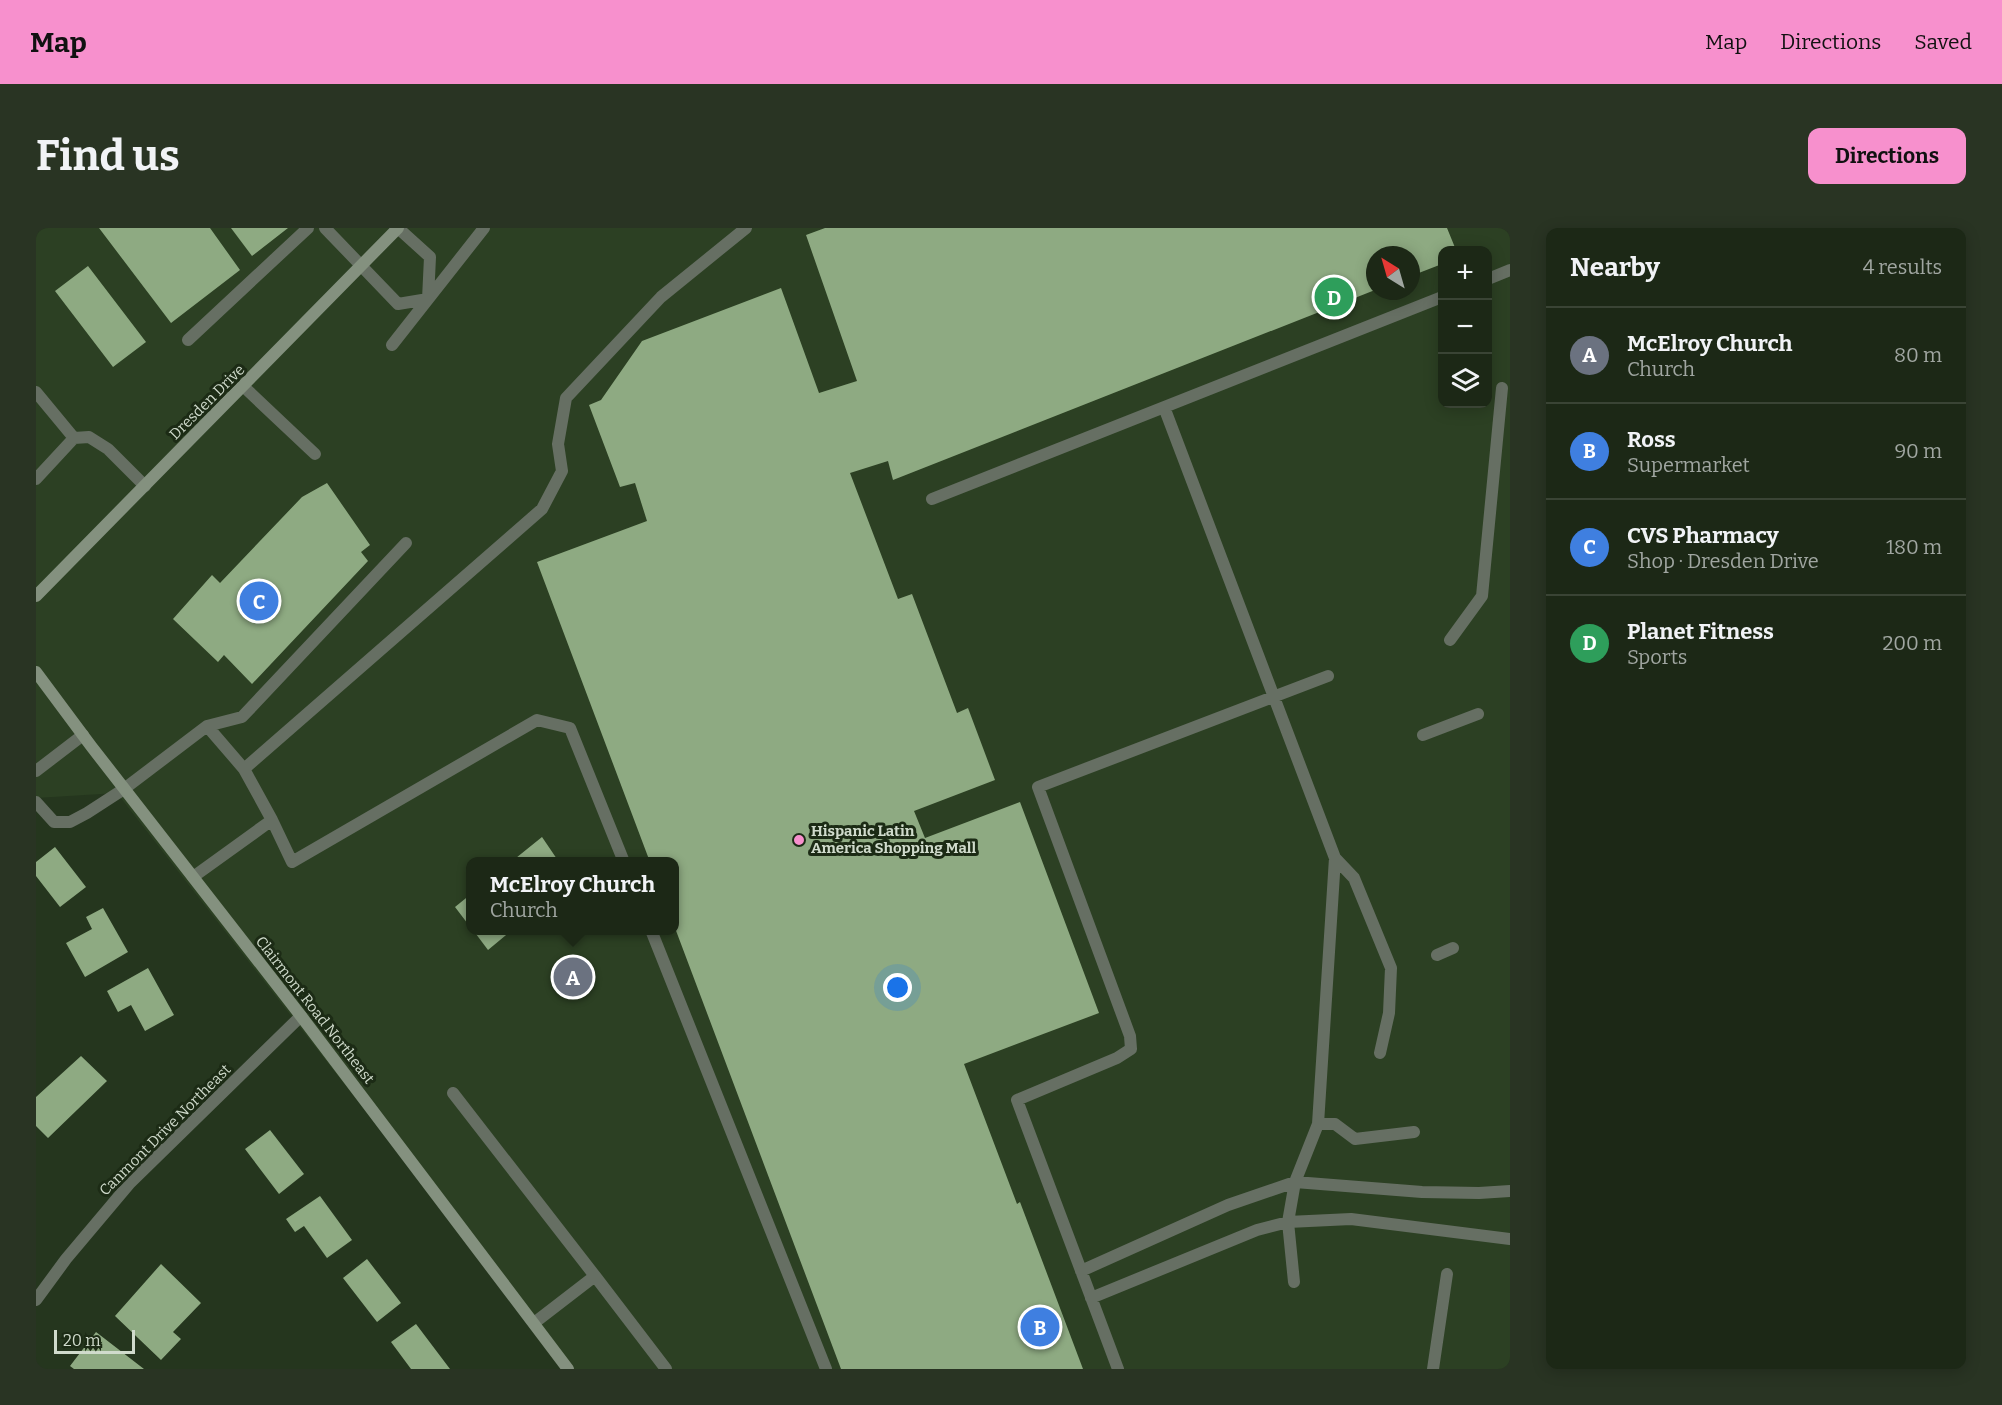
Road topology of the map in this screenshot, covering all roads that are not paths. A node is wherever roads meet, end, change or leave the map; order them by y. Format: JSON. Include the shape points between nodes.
{"nodes":[{"id":1,"x":308,"y":228,"type":"edge"},
{"id":2,"x":325,"y":228,"type":"edge"},
{"id":3,"x":398,"y":228,"type":"edge"},
{"id":4,"x":484,"y":228,"type":"edge"},
{"id":5,"x":746,"y":228,"type":"edge"},
{"id":6,"x":361,"y":267,"type":"junction"},
{"id":7,"x":1510,"y":270,"type":"edge"},
{"id":8,"x":1492,"y":277,"type":"edge"},
{"id":9,"x":428,"y":299,"type":"junction"},
{"id":10,"x":1438,"y":299,"type":"edge"},
{"id":11,"x":188,"y":340,"type":"dead end"},
{"id":12,"x":392,"y":345,"type":"dead end"},
{"id":13,"x":243,"y":386,"type":"junction"},
{"id":14,"x":1502,"y":388,"type":"dead end"},
{"id":15,"x":36,"y":392,"type":"edge"},
{"id":16,"x":1164,"y":407,"type":"junction"},
{"id":17,"x":74,"y":438,"type":"junction"},
{"id":18,"x":315,"y":454,"type":"dead end"},
{"id":19,"x":36,"y":479,"type":"edge"},
{"id":20,"x":145,"y":486,"type":"junction"},
{"id":21,"x":932,"y":499,"type":"dead end"},
{"id":22,"x":406,"y":543,"type":"dead end"},
{"id":23,"x":36,"y":596,"type":"edge"},
{"id":24,"x":1450,"y":640,"type":"dead end"},
{"id":25,"x":36,"y":672,"type":"edge"},
{"id":26,"x":1329,"y":676,"type":"dead end"},
{"id":27,"x":1274,"y":697,"type":"junction"},
{"id":28,"x":1478,"y":714,"type":"dead end"},
{"id":29,"x":207,"y":726,"type":"junction"},
{"id":30,"x":82,"y":735,"type":"junction"},
{"id":31,"x":1423,"y":735,"type":"dead end"},
{"id":32,"x":244,"y":769,"type":"junction"},
{"id":33,"x":36,"y":771,"type":"edge"},
{"id":34,"x":124,"y":789,"type":"junction"},
{"id":35,"x":36,"y":802,"type":"edge"},
{"id":36,"x":272,"y":820,"type":"junction"},
{"id":37,"x":622,"y":857,"type":"edge"},
{"id":38,"x":1335,"y":858,"type":"junction"},
{"id":39,"x":193,"y":878,"type":"junction"},
{"id":40,"x":653,"y":935,"type":"edge"},
{"id":41,"x":1453,"y":948,"type":"dead end"},
{"id":42,"x":1437,"y":955,"type":"dead end"},
{"id":43,"x":301,"y":1016,"type":"junction"},
{"id":44,"x":1380,"y":1053,"type":"dead end"},
{"id":45,"x":453,"y":1093,"type":"dead end"},
{"id":46,"x":1318,"y":1124,"type":"junction"},
{"id":47,"x":1414,"y":1132,"type":"dead end"},
{"id":48,"x":1295,"y":1182,"type":"junction"},
{"id":49,"x":1510,"y":1191,"type":"edge"},
{"id":50,"x":1288,"y":1222,"type":"junction"},
{"id":51,"x":1510,"y":1239,"type":"edge"},
{"id":52,"x":1082,"y":1271,"type":"junction"},
{"id":53,"x":1447,"y":1274,"type":"dead end"},
{"id":54,"x":595,"y":1276,"type":"junction"},
{"id":55,"x":1294,"y":1282,"type":"dead end"},
{"id":56,"x":1091,"y":1298,"type":"junction"},
{"id":57,"x":36,"y":1300,"type":"edge"},
{"id":58,"x":534,"y":1323,"type":"junction"},
{"id":59,"x":568,"y":1369,"type":"edge"},
{"id":60,"x":666,"y":1369,"type":"edge"},
{"id":61,"x":826,"y":1369,"type":"edge"},
{"id":62,"x":1118,"y":1369,"type":"edge"},
{"id":63,"x":1433,"y":1369,"type":"edge"}],
"edges":[{"from":1,"to":11,"type":"street"},
{"from":2,"to":6,"type":"street"},
{"from":3,"to":6,"type":"main road","name":"Dresden Drive"},
{"from":3,"to":9,"type":"street","via":[[430,257]]},
{"from":4,"to":9,"type":"street"},
{"from":5,"to":32,"type":"street","via":[[661,297],[566,398],[558,444],[562,471],[542,510]]},
{"from":6,"to":9,"type":"street","via":[[398,304]]},
{"from":6,"to":13,"type":"main road","name":"Dresden Drive"},
{"from":7,"to":8,"type":"street"},
{"from":9,"to":12,"type":"street"},
{"from":10,"to":16,"type":"street"},
{"from":13,"to":18,"type":"street"},
{"from":13,"to":20,"type":"main road","name":"Dresden Drive"},
{"from":14,"to":24,"type":"street","via":[[1482,596]]},
{"from":15,"to":17,"type":"street"},
{"from":16,"to":21,"type":"street"},
{"from":16,"to":27,"type":"street"},
{"from":17,"to":19,"type":"street"},
{"from":17,"to":20,"type":"street","via":[[89,437],[108,449]]},
{"from":20,"to":23,"type":"main road","name":"Dresden Drive"},
{"from":22,"to":29,"type":"street","via":[[242,717]]},
{"from":25,"to":30,"type":"main road","name":"Clairmont Road Northeast"},
{"from":26,"to":27,"type":"street"},
{"from":27,"to":38,"type":"street"},
{"from":27,"to":52,"type":"street","via":[[1038,787],[1130,1036],[1131,1049],[1117,1058],[1017,1100]]},
{"from":28,"to":31,"type":"street"},
{"from":29,"to":32,"type":"street"},
{"from":29,"to":34,"type":"street"},
{"from":30,"to":33,"type":"street"},
{"from":30,"to":34,"type":"main road","name":"Clairmont Road Northeast"},
{"from":32,"to":36,"type":"street"},
{"from":34,"to":35,"type":"street","via":[[70,822],[54,822]]},
{"from":34,"to":39,"type":"main road","name":"Clairmont Road Northeast"},
{"from":36,"to":37,"type":"street","via":[[292,862],[537,720],[570,728]]},
{"from":36,"to":39,"type":"street"},
{"from":38,"to":44,"type":"street","via":[[1354,878],[1390,968],[1389,1013]]},
{"from":38,"to":46,"type":"street"},
{"from":39,"to":43,"type":"main road","name":"Clairmont Road Northeast"},
{"from":40,"to":61,"type":"street"},
{"from":41,"to":42,"type":"street"},
{"from":43,"to":57,"type":"street","name":"Canmont Drive Northeast","via":[[130,1183]]},
{"from":43,"to":58,"type":"main road","name":"Clairmont Road Northeast"},
{"from":45,"to":54,"type":"street"},
{"from":46,"to":47,"type":"street","via":[[1335,1124],[1355,1139]]},
{"from":46,"to":48,"type":"street"},
{"from":48,"to":49,"type":"street","via":[[1422,1192]]},
{"from":48,"to":50,"type":"street"},
{"from":48,"to":52,"type":"street","via":[[1228,1204]]},
{"from":50,"to":51,"type":"street","via":[[1352,1219]]},
{"from":50,"to":55,"type":"street"},
{"from":50,"to":56,"type":"street","via":[[1257,1230]]},
{"from":52,"to":56,"type":"street"},
{"from":53,"to":63,"type":"street"},
{"from":54,"to":58,"type":"street"},
{"from":54,"to":60,"type":"street"},
{"from":56,"to":62,"type":"street"},
{"from":58,"to":59,"type":"main road","name":"Clairmont Road Northeast"}]}
